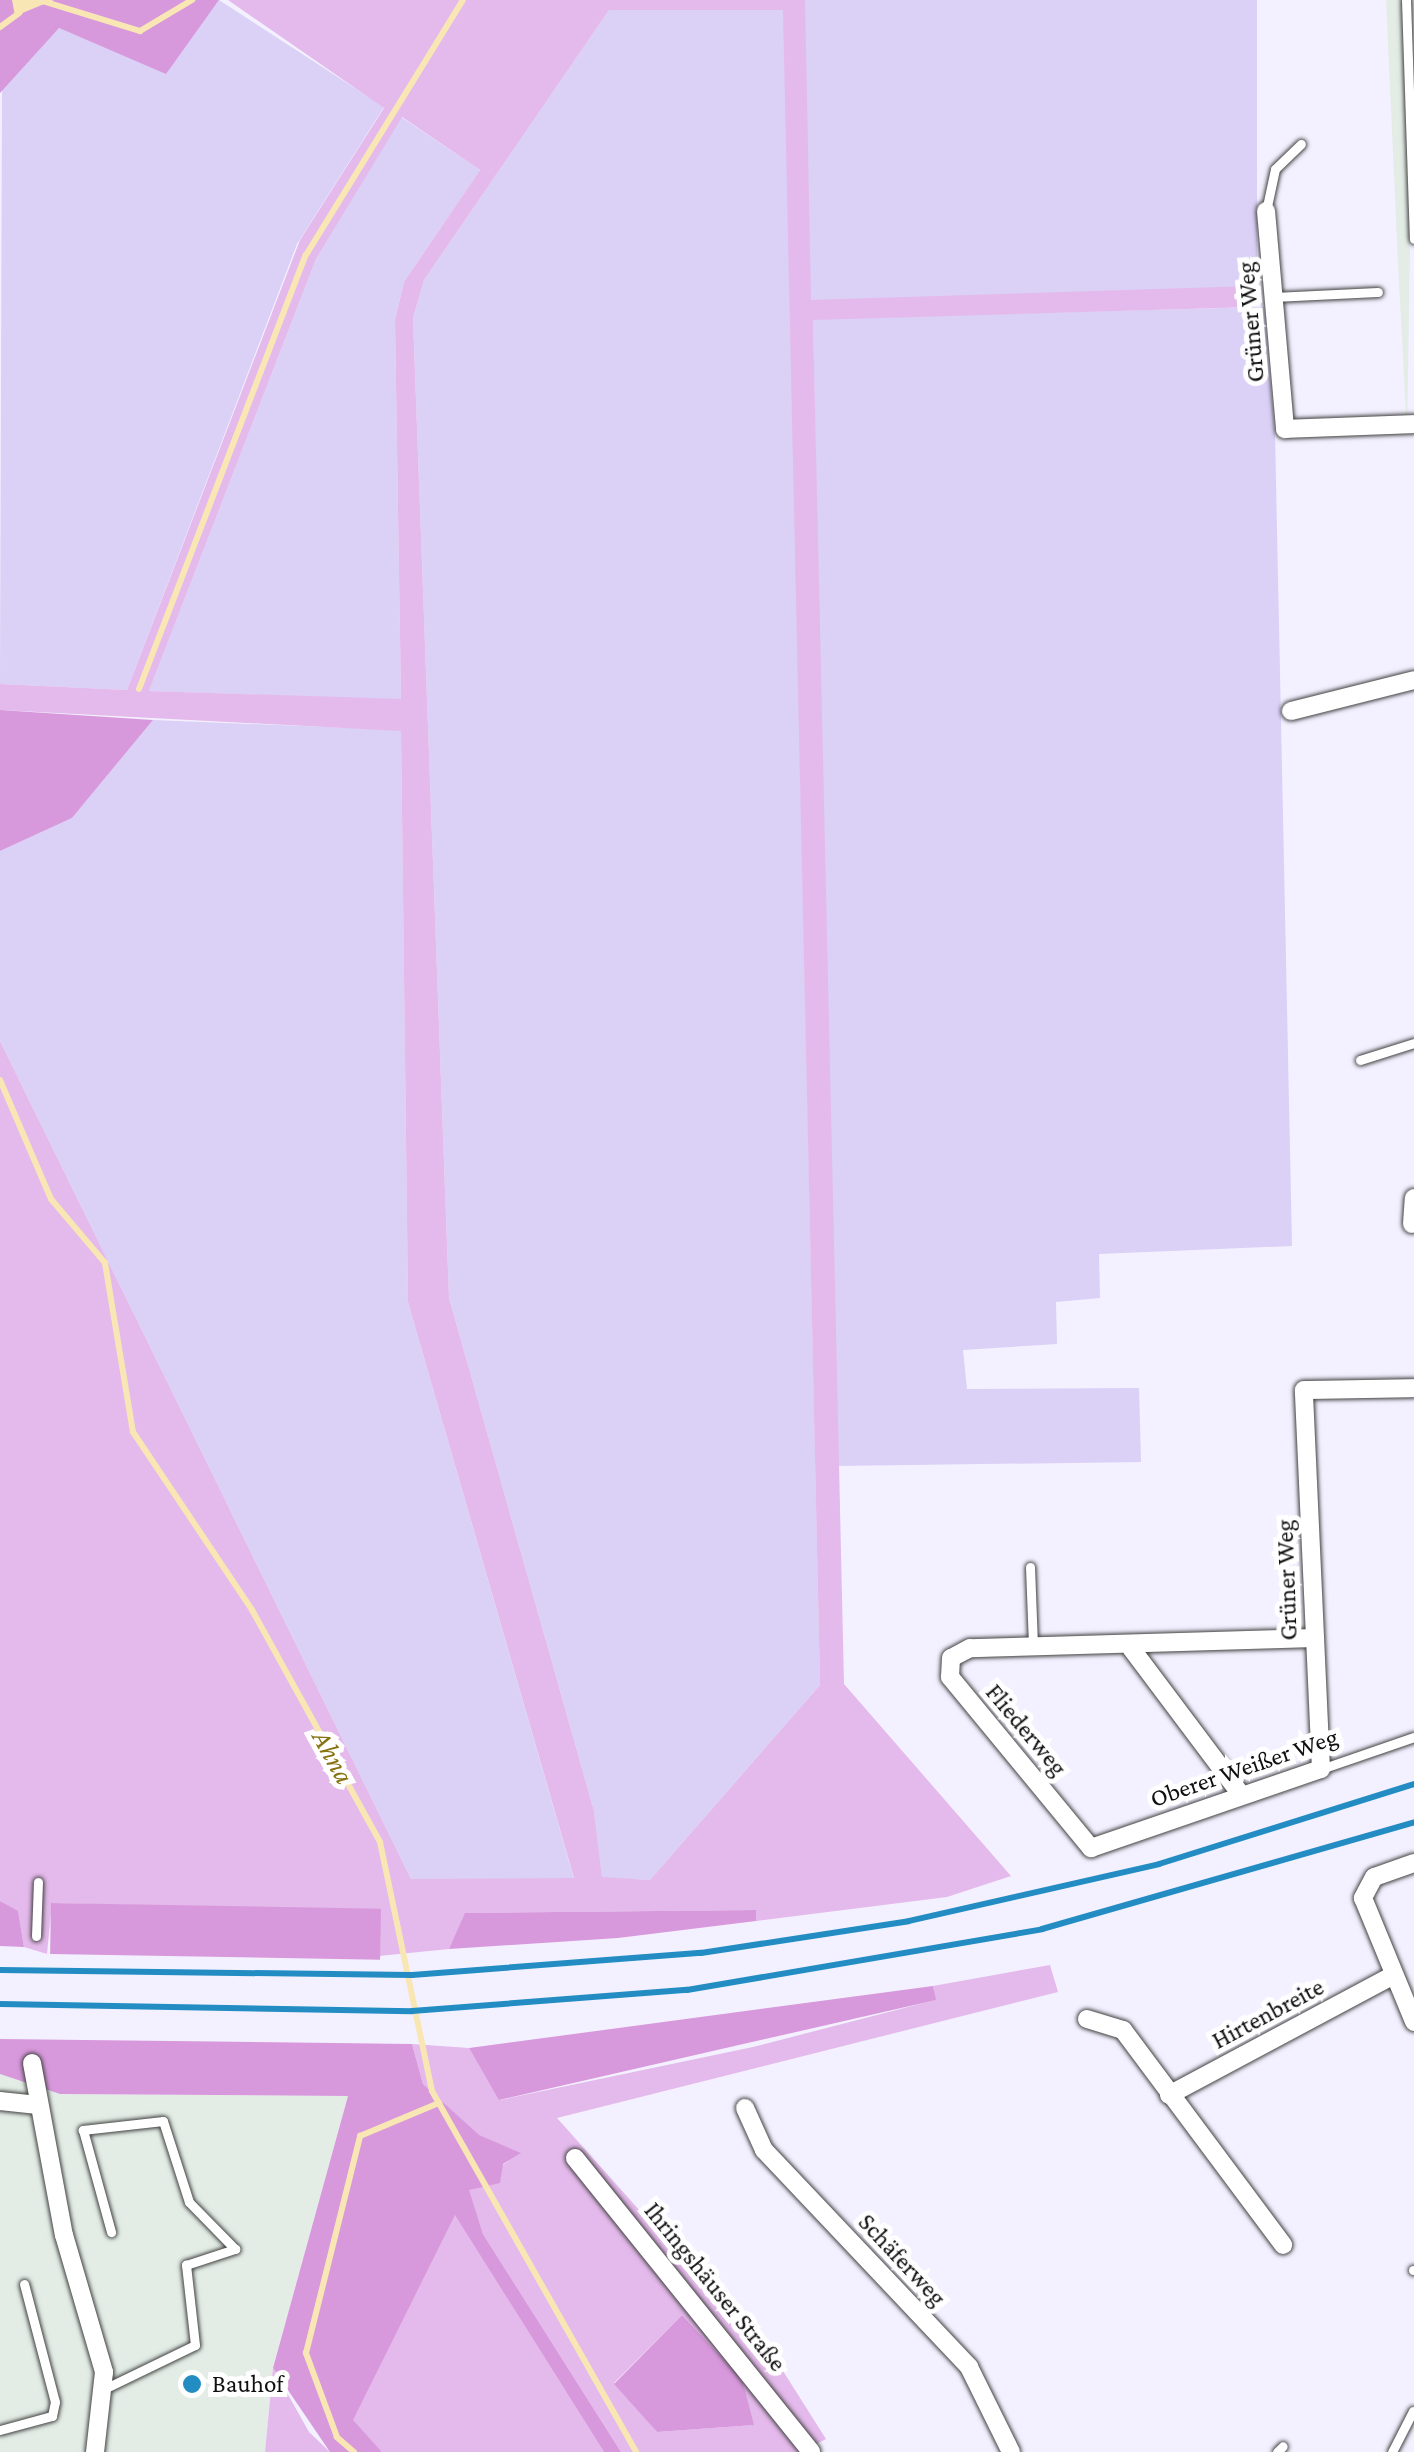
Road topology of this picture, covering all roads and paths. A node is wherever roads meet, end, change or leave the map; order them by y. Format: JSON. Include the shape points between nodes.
{"nodes":[{"id":1,"x":1406,"y":0,"type":"edge"},
{"id":2,"x":1300,"y":144,"type":"dead end"},
{"id":3,"x":1266,"y":211,"type":"joint"},
{"id":4,"x":1414,"y":239,"type":"edge"},
{"id":5,"x":1378,"y":292,"type":"dead end"},
{"id":6,"x":1274,"y":296,"type":"junction"},
{"id":7,"x":1414,"y":424,"type":"edge"},
{"id":8,"x":1414,"y":680,"type":"edge"},
{"id":9,"x":1290,"y":711,"type":"dead end"},
{"id":10,"x":1414,"y":1043,"type":"edge"},
{"id":11,"x":1360,"y":1060,"type":"dead end"},
{"id":12,"x":1414,"y":1198,"type":"edge"},
{"id":13,"x":1412,"y":1224,"type":"edge"},
{"id":14,"x":1414,"y":1388,"type":"edge"},
{"id":15,"x":1030,"y":1568,"type":"dead end"},
{"id":16,"x":1314,"y":1638,"type":"junction"},
{"id":17,"x":1032,"y":1646,"type":"junction"},
{"id":18,"x":1131,"y":1648,"type":"junction"},
{"id":19,"x":1414,"y":1737,"type":"edge"},
{"id":20,"x":1321,"y":1768,"type":"junction"},
{"id":21,"x":1240,"y":1793,"type":"junction"},
{"id":22,"x":1092,"y":1848,"type":"joint"},
{"id":23,"x":1414,"y":1862,"type":"edge"},
{"id":24,"x":38,"y":1882,"type":"dead end"},
{"id":25,"x":36,"y":1936,"type":"dead end"},
{"id":26,"x":1390,"y":1977,"type":"junction"},
{"id":27,"x":1087,"y":2019,"type":"dead end"},
{"id":28,"x":1414,"y":2022,"type":"edge"},
{"id":29,"x":32,"y":2063,"type":"dead end"},
{"id":30,"x":1170,"y":2095,"type":"junction"},
{"id":31,"x":0,"y":2101,"type":"edge"},
{"id":32,"x":38,"y":2105,"type":"junction"},
{"id":33,"x":745,"y":2108,"type":"dead end"},
{"id":34,"x":575,"y":2158,"type":"dead end"},
{"id":35,"x":111,"y":2232,"type":"dead end"},
{"id":36,"x":1282,"y":2245,"type":"dead end"},
{"id":37,"x":24,"y":2284,"type":"dead end"},
{"id":38,"x":104,"y":2389,"type":"junction"},
{"id":39,"x":1414,"y":2411,"type":"edge"},
{"id":40,"x":0,"y":2430,"type":"edge"},
{"id":41,"x":95,"y":2452,"type":"edge"},
{"id":42,"x":812,"y":2452,"type":"edge"},
{"id":43,"x":1012,"y":2452,"type":"edge"},
{"id":44,"x":1392,"y":2452,"type":"edge"}],
"edges":[{"from":1,"to":4,"type":"lane"},
{"from":2,"to":3,"type":"lane","via":[[1275,169]]},
{"from":3,"to":6,"type":"street","name":"Grüner Weg"},
{"from":5,"to":6,"type":"lane"},
{"from":6,"to":7,"type":"street","name":"Grüner Weg","via":[[1286,429]]},
{"from":8,"to":9,"type":"street"},
{"from":10,"to":11,"type":"lane"},
{"from":12,"to":13,"type":"street"},
{"from":14,"to":16,"type":"street","name":"Grüner Weg","via":[[1304,1390]]},
{"from":15,"to":17,"type":"lane"},
{"from":16,"to":18,"type":"street","name":"Fliederweg"},
{"from":16,"to":20,"type":"street","name":"Grüner Weg"},
{"from":17,"to":18,"type":"street","name":"Fliederweg"},
{"from":17,"to":22,"type":"street","name":"Fliederweg","via":[[970,1648],[951,1658],[950,1677]]},
{"from":18,"to":21,"type":"street"},
{"from":19,"to":20,"type":"lane","name":"Oberer Weißer Weg"},
{"from":20,"to":21,"type":"street","name":"Oberer Weißer Weg"},
{"from":21,"to":22,"type":"street","name":"Oberer Weißer Weg"},
{"from":23,"to":26,"type":"street","via":[[1374,1877],[1363,1898]]},
{"from":24,"to":25,"type":"lane"},
{"from":26,"to":28,"type":"street"},
{"from":26,"to":30,"type":"street","name":"Hirtenbreite"},
{"from":27,"to":30,"type":"street","via":[[1122,2030]]},
{"from":29,"to":32,"type":"street"},
{"from":30,"to":36,"type":"street"},
{"from":31,"to":32,"type":"street"},
{"from":32,"to":38,"type":"street"},
{"from":33,"to":43,"type":"street","name":"Schäferweg","via":[[764,2150],[969,2367]]},
{"from":34,"to":42,"type":"street","name":"Ihringshäuser Straße"},
{"from":35,"to":38,"type":"lane","via":[[83,2130],[163,2121],[189,2202],[235,2250],[186,2265],[195,2344]]},
{"from":37,"to":40,"type":"lane","via":[[55,2402],[52,2416]]},
{"from":38,"to":41,"type":"street"},
{"from":39,"to":44,"type":"lane"}]}
